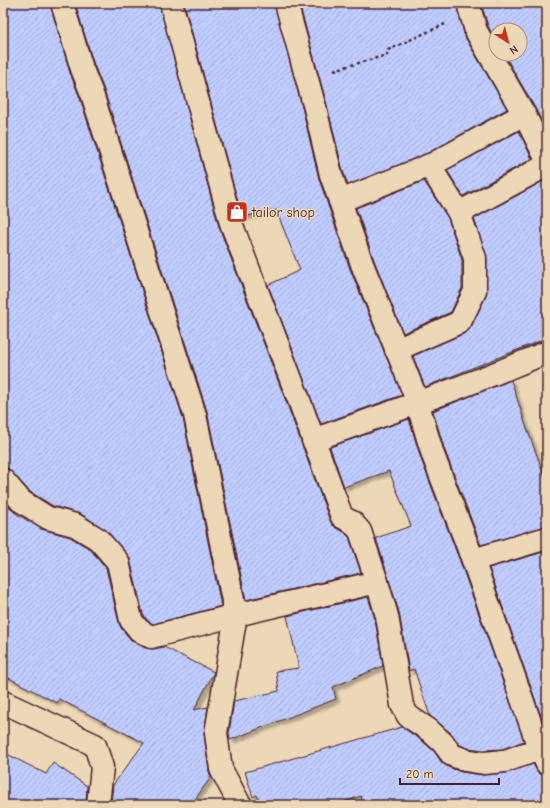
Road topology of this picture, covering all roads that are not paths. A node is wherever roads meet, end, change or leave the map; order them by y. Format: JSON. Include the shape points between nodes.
{"nodes":[{"id":1,"x":62,"y":3,"type":"edge"},
{"id":2,"x":172,"y":3,"type":"edge"},
{"id":3,"x":286,"y":3,"type":"edge"},
{"id":4,"x":470,"y":7,"type":"edge"},
{"id":5,"x":524,"y":114,"type":"junction"},
{"id":6,"x":547,"y":160,"type":"edge"},
{"id":7,"x":429,"y":165,"type":"junction"},
{"id":8,"x":547,"y":165,"type":"edge"},
{"id":9,"x":340,"y":201,"type":"junction"},
{"id":10,"x":459,"y":213,"type":"junction"},
{"id":11,"x":396,"y":350,"type":"junction"},
{"id":12,"x":547,"y":352,"type":"edge"},
{"id":13,"x":417,"y":404,"type":"junction"},
{"id":14,"x":313,"y":440,"type":"junction"},
{"id":15,"x":3,"y":480,"type":"edge"},
{"id":16,"x":547,"y":538,"type":"edge"},
{"id":17,"x":473,"y":560,"type":"junction"},
{"id":18,"x":377,"y":582,"type":"junction"},
{"id":19,"x":236,"y":615,"type":"junction"},
{"id":20,"x":3,"y":702,"type":"edge"},
{"id":21,"x":543,"y":756,"type":"edge"},
{"id":22,"x":98,"y":805,"type":"edge"},
{"id":23,"x":241,"y":805,"type":"edge"}],
"edges":[{"from":1,"to":19,"type":"street","via":[[195,415]]},
{"from":2,"to":14,"type":"street","via":[[231,223]]},
{"from":3,"to":9,"type":"street"},
{"from":4,"to":5,"type":"street","via":[[476,31]]},
{"from":5,"to":6,"type":"street"},
{"from":5,"to":7,"type":"street"},
{"from":7,"to":9,"type":"street"},
{"from":7,"to":10,"type":"street"},
{"from":8,"to":10,"type":"street"},
{"from":9,"to":11,"type":"street"},
{"from":10,"to":11,"type":"street","via":[[475,258],[474,291],[460,322]]},
{"from":11,"to":13,"type":"street"},
{"from":12,"to":13,"type":"street"},
{"from":13,"to":14,"type":"street"},
{"from":13,"to":17,"type":"street","via":[[433,455]]},
{"from":14,"to":18,"type":"street","via":[[342,517],[352,522],[360,531]]},
{"from":15,"to":19,"type":"street","via":[[21,501],[48,518],[75,525],[98,539],[118,562],[131,620],[139,630],[151,637]]},
{"from":16,"to":17,"type":"street"},
{"from":17,"to":21,"type":"street"},
{"from":18,"to":19,"type":"street"},
{"from":18,"to":21,"type":"street","via":[[387,616],[402,705],[408,716],[429,730],[452,755],[465,760],[484,763]]},
{"from":19,"to":23,"type":"street","via":[[216,733],[221,769]]},
{"from":20,"to":22,"type":"street","via":[[95,746],[102,767]]}]}
